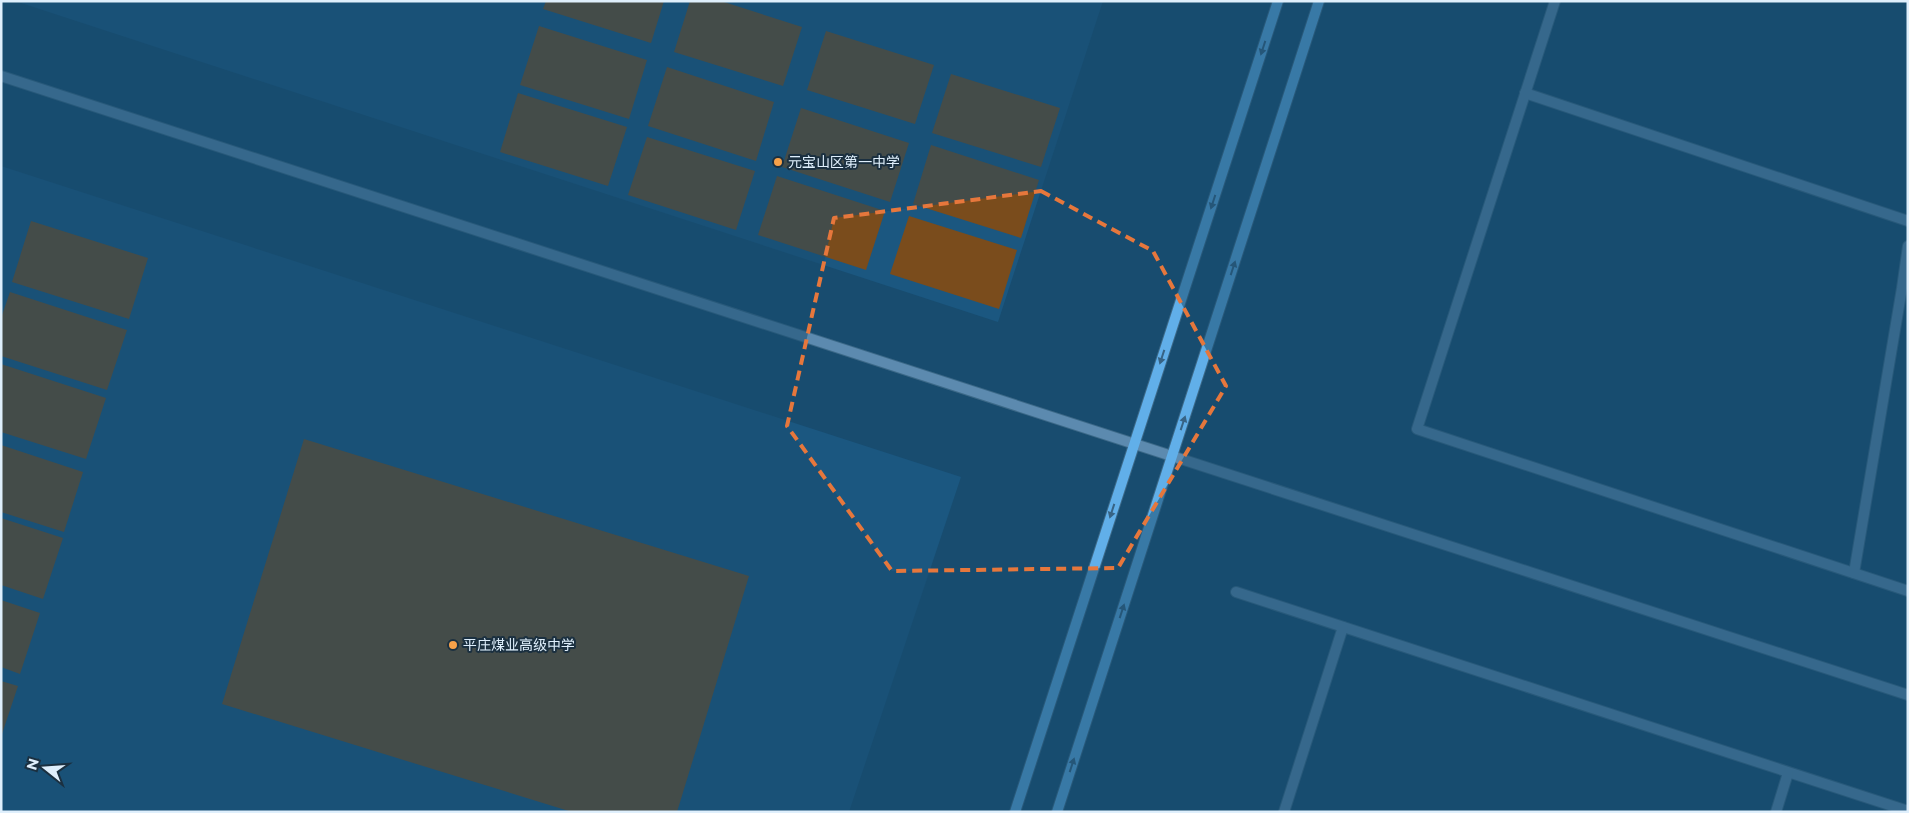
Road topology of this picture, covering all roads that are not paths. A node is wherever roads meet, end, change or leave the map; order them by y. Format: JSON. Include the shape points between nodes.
{"nodes":[{"id":1,"x":1278,"y":1,"type":"edge"},
{"id":2,"x":1320,"y":1,"type":"edge"},
{"id":3,"x":1555,"y":1,"type":"edge"},
{"id":4,"x":1,"y":76,"type":"edge"},
{"id":5,"x":1525,"y":93,"type":"junction"},
{"id":6,"x":1908,"y":221,"type":"edge"},
{"id":7,"x":1908,"y":246,"type":"edge"},
{"id":8,"x":1134,"y":443,"type":"junction"},
{"id":9,"x":1172,"y":456,"type":"junction"},
{"id":10,"x":1854,"y":573,"type":"junction"},
{"id":11,"x":1908,"y":591,"type":"edge"},
{"id":12,"x":1236,"y":592,"type":"dead end"},
{"id":13,"x":1343,"y":627,"type":"junction"},
{"id":14,"x":1908,"y":695,"type":"edge"},
{"id":15,"x":1788,"y":773,"type":"junction"},
{"id":16,"x":1906,"y":811,"type":"edge"},
{"id":17,"x":1015,"y":812,"type":"edge"},
{"id":18,"x":1057,"y":812,"type":"edge"},
{"id":19,"x":1284,"y":812,"type":"edge"},
{"id":20,"x":1776,"y":812,"type":"edge"}],
"edges":[{"from":1,"to":8,"type":"main road","one_way":true},
{"from":9,"to":2,"type":"main road","one_way":true},
{"from":3,"to":5,"type":"street"},
{"from":4,"to":8,"type":"street"},
{"from":5,"to":6,"type":"street"},
{"from":5,"to":10,"type":"street","via":[[1417,429]]},
{"from":7,"to":10,"type":"street"},
{"from":8,"to":9,"type":"street"},
{"from":8,"to":17,"type":"main road","one_way":true},
{"from":9,"to":14,"type":"street"},
{"from":18,"to":9,"type":"main road","one_way":true},
{"from":10,"to":11,"type":"street"},
{"from":12,"to":13,"type":"street"},
{"from":13,"to":15,"type":"street"},
{"from":13,"to":19,"type":"street"},
{"from":15,"to":16,"type":"street"},
{"from":15,"to":20,"type":"street"}]}
